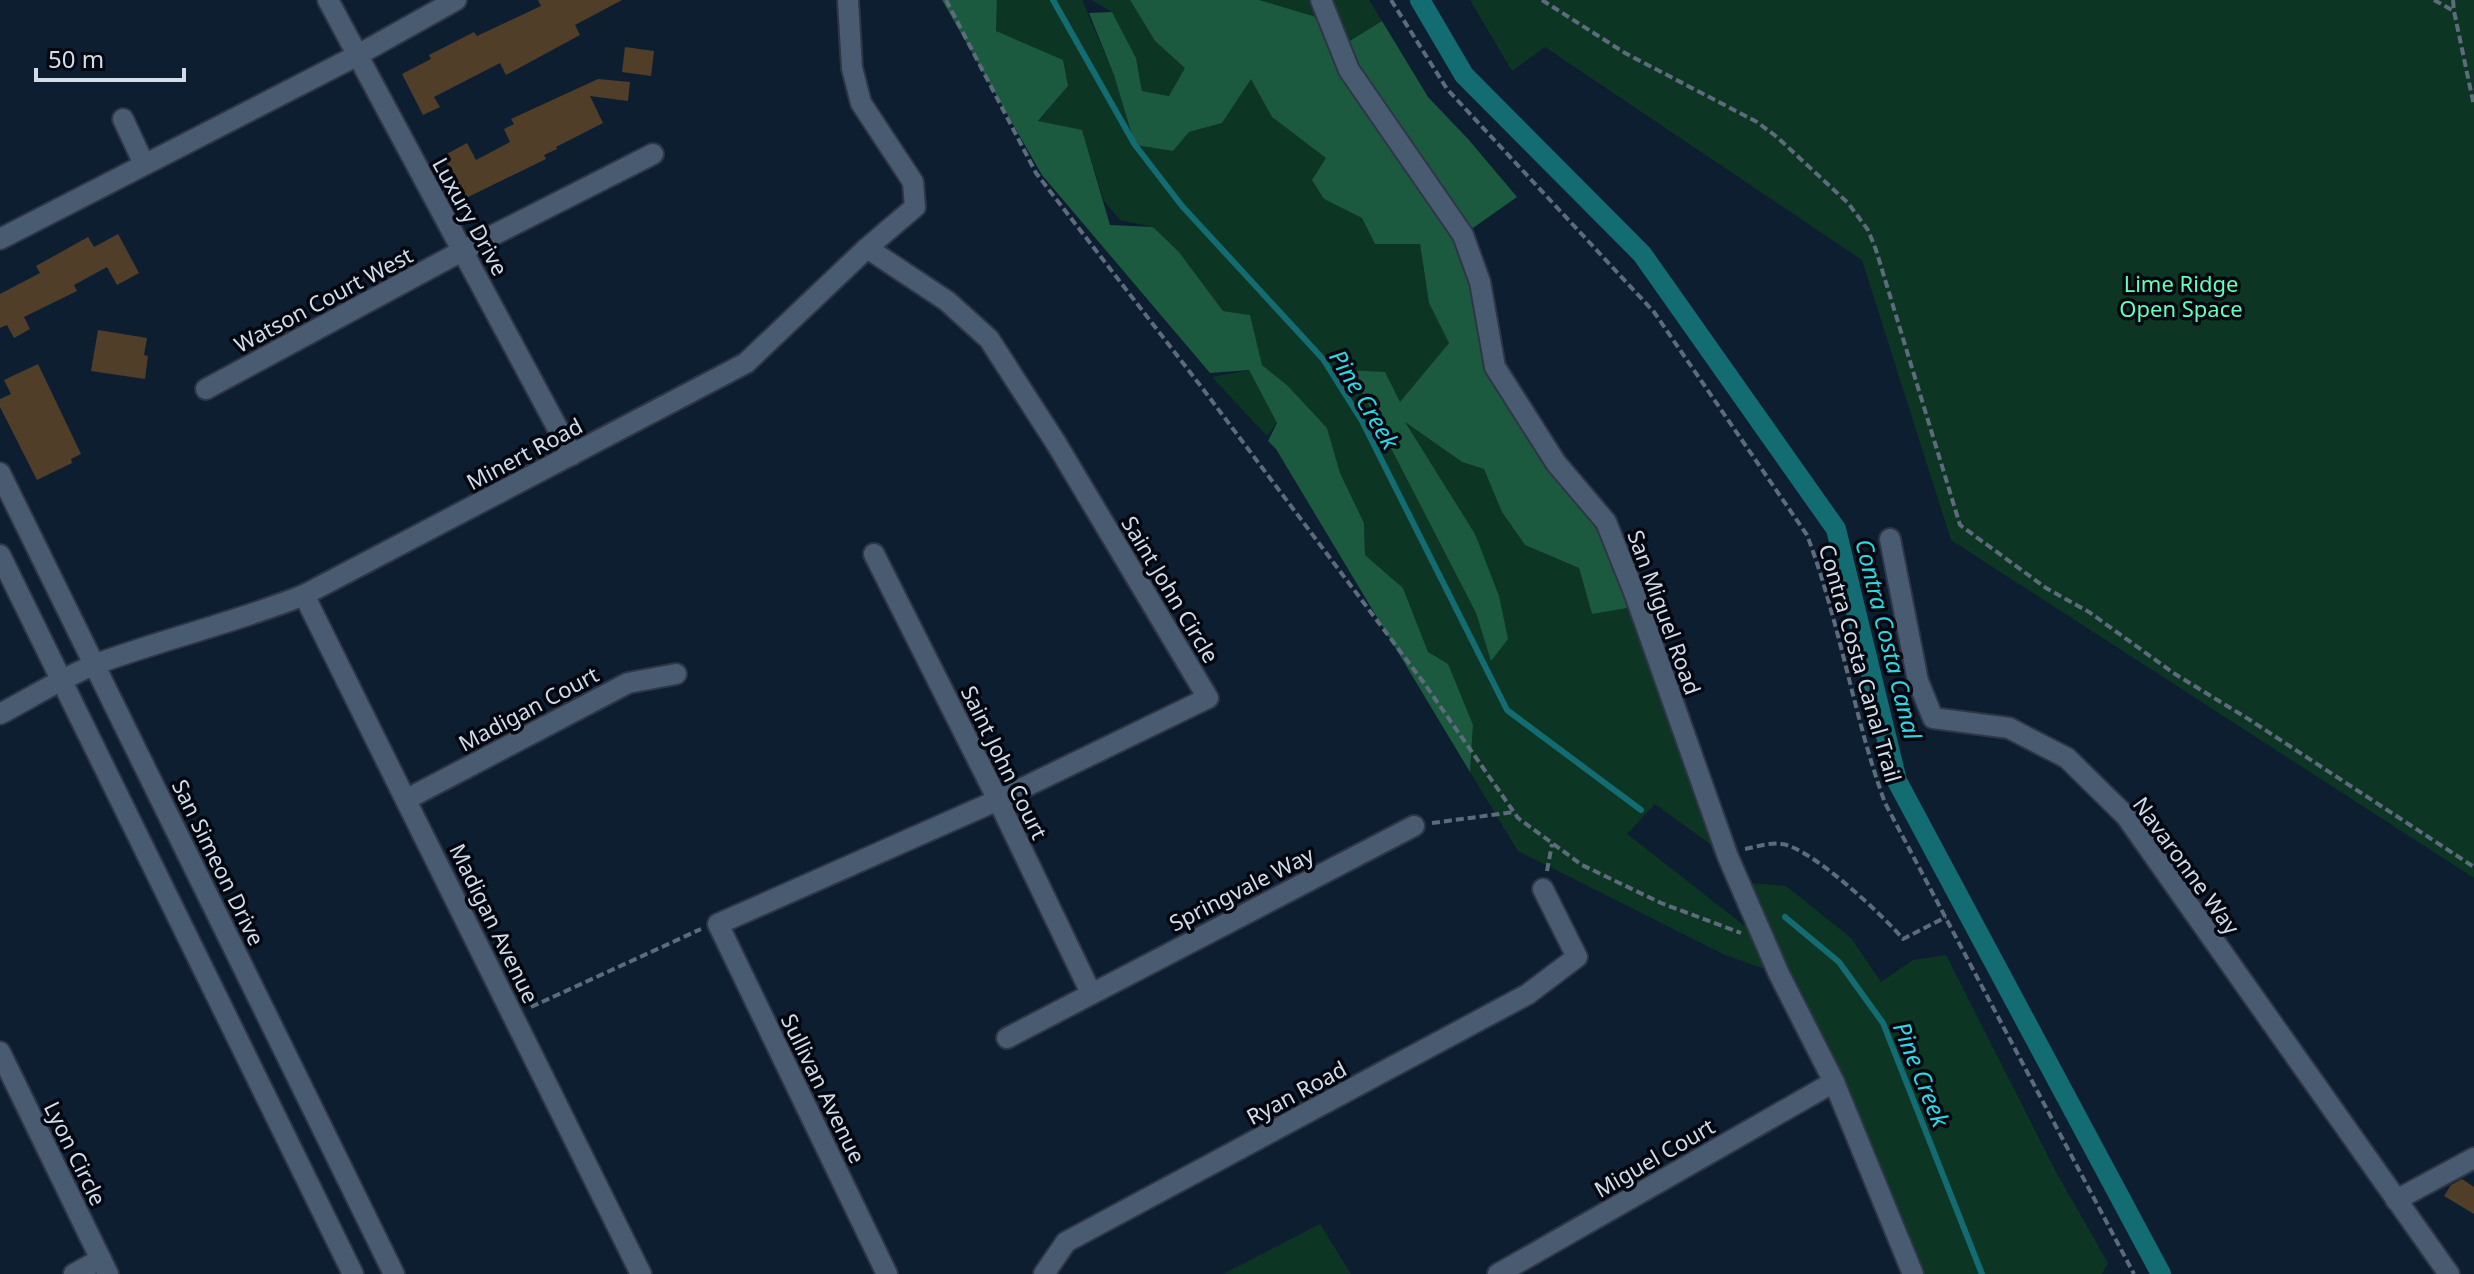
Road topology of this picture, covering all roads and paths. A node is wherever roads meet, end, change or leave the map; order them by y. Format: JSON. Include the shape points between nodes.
{"nodes":[{"id":1,"x":328,"y":0,"type":"edge"},
{"id":2,"x":456,"y":0,"type":"edge"},
{"id":3,"x":848,"y":0,"type":"edge"},
{"id":4,"x":946,"y":0,"type":"edge"},
{"id":5,"x":1321,"y":0,"type":"edge"},
{"id":6,"x":1391,"y":0,"type":"edge"},
{"id":7,"x":1542,"y":0,"type":"edge"},
{"id":8,"x":2434,"y":0,"type":"edge"},
{"id":9,"x":2453,"y":0,"type":"edge"},
{"id":10,"x":2454,"y":11,"type":"junction"},
{"id":11,"x":356,"y":56,"type":"junction"},
{"id":12,"x":2474,"y":106,"type":"edge"},
{"id":13,"x":123,"y":119,"type":"dead end"},
{"id":14,"x":653,"y":154,"type":"dead end"},
{"id":15,"x":144,"y":164,"type":"junction"},
{"id":16,"x":0,"y":239,"type":"edge"},
{"id":17,"x":867,"y":248,"type":"junction"},
{"id":18,"x":462,"y":251,"type":"junction"},
{"id":19,"x":206,"y":389,"type":"dead end"},
{"id":20,"x":572,"y":455,"type":"junction"},
{"id":21,"x":0,"y":473,"type":"edge"},
{"id":22,"x":1890,"y":539,"type":"dead end"},
{"id":23,"x":874,"y":554,"type":"dead end"},
{"id":24,"x":0,"y":555,"type":"edge"},
{"id":25,"x":304,"y":595,"type":"junction"},
{"id":26,"x":96,"y":665,"type":"junction"},
{"id":27,"x":676,"y":674,"type":"dead end"},
{"id":28,"x":61,"y":682,"type":"junction"},
{"id":29,"x":0,"y":714,"type":"edge"},
{"id":30,"x":407,"y":799,"type":"junction"},
{"id":31,"x":998,"y":800,"type":"junction"},
{"id":32,"x":1514,"y":812,"type":"junction"},
{"id":33,"x":1414,"y":826,"type":"joint"},
{"id":34,"x":1552,"y":844,"type":"junction"},
{"id":35,"x":1728,"y":857,"type":"junction"},
{"id":36,"x":2474,"y":867,"type":"edge"},
{"id":37,"x":1543,"y":889,"type":"joint"},
{"id":38,"x":1946,"y":917,"type":"junction"},
{"id":39,"x":718,"y":924,"type":"junction"},
{"id":40,"x":1766,"y":943,"type":"junction"},
{"id":41,"x":1091,"y":993,"type":"junction"},
{"id":42,"x":513,"y":1015,"type":"junction"},
{"id":43,"x":1007,"y":1038,"type":"dead end"},
{"id":44,"x":0,"y":1052,"type":"edge"},
{"id":45,"x":1834,"y":1082,"type":"junction"},
{"id":46,"x":321,"y":1123,"type":"junction"},
{"id":47,"x":288,"y":1141,"type":"junction"},
{"id":48,"x":2474,"y":1158,"type":"edge"},
{"id":49,"x":2396,"y":1200,"type":"junction"},
{"id":50,"x":105,"y":1266,"type":"edge"},
{"id":51,"x":74,"y":1274,"type":"edge"},
{"id":52,"x":353,"y":1274,"type":"edge"},
{"id":53,"x":394,"y":1274,"type":"edge"},
{"id":54,"x":641,"y":1274,"type":"edge"},
{"id":55,"x":887,"y":1274,"type":"edge"},
{"id":56,"x":1044,"y":1274,"type":"edge"},
{"id":57,"x":1498,"y":1274,"type":"edge"},
{"id":58,"x":1913,"y":1274,"type":"edge"},
{"id":59,"x":2134,"y":1274,"type":"edge"},
{"id":60,"x":2449,"y":1274,"type":"edge"}],
"edges":[{"from":1,"to":11,"type":"street","name":"Luxury Drive"},
{"from":2,"to":11,"type":"street"},
{"from":3,"to":17,"type":"street","name":"Minert Road","via":[[852,68],[861,103],[913,182],[915,207]]},
{"from":4,"to":32,"type":"path","via":[[1036,173],[1351,585]]},
{"from":5,"to":35,"type":"street","name":"San Miguel Road","via":[[1349,70],[1463,235],[1480,282],[1495,367],[1556,463],[1606,522]]},
{"from":6,"to":38,"type":"path","name":"Contra Costa Canal Trail","via":[[1447,89],[1654,312],[1807,535],[1866,751],[1885,803]]},
{"from":7,"to":36,"type":"path","via":[[1625,53],[1757,122],[1857,213],[1876,250],[1960,525],[2175,674]]},
{"from":8,"to":10,"type":"path"},
{"from":9,"to":10,"type":"path"},
{"from":10,"to":12,"type":"path"},
{"from":11,"to":15,"type":"street"},
{"from":11,"to":18,"type":"street","name":"Luxury Drive"},
{"from":13,"to":15,"type":"street"},
{"from":14,"to":18,"type":"street","name":"Watson Court West"},
{"from":15,"to":16,"type":"street"},
{"from":17,"to":20,"type":"street","name":"Minert Road","via":[[746,363]]},
{"from":17,"to":31,"type":"street","name":"Saint John Circle","via":[[947,301],[989,339],[1208,698]]},
{"from":18,"to":19,"type":"street","name":"Watson Court West"},
{"from":18,"to":20,"type":"street","name":"Luxury Drive"},
{"from":20,"to":25,"type":"street","name":"Minert Road"},
{"from":21,"to":26,"type":"street","name":"San Simeon Drive"},
{"from":22,"to":49,"type":"street","name":"Navaronne Way","via":[[1918,681],[1933,718],[2009,728],[2067,758],[2126,816]]},
{"from":23,"to":31,"type":"street","name":"Saint John Court"},
{"from":24,"to":28,"type":"street"},
{"from":25,"to":26,"type":"street","name":"Minert Road"},
{"from":25,"to":30,"type":"street","name":"Madigan Avenue"},
{"from":26,"to":28,"type":"street","name":"Minert Road"},
{"from":26,"to":46,"type":"street","name":"San Simeon Drive"},
{"from":27,"to":30,"type":"street","name":"Madigan Court","via":[[628,683]]},
{"from":28,"to":29,"type":"street","name":"Minert Road"},
{"from":28,"to":47,"type":"street"},
{"from":30,"to":42,"type":"street","name":"Madigan Avenue"},
{"from":31,"to":39,"type":"street","name":"Saint John Circle"},
{"from":31,"to":41,"type":"street","name":"Saint John Court"},
{"from":32,"to":33,"type":"path"},
{"from":32,"to":34,"type":"path"},
{"from":33,"to":41,"type":"street","name":"Springvale Way"},
{"from":34,"to":37,"type":"path"},
{"from":34,"to":40,"type":"path","via":[[1582,865],[1661,903]]},
{"from":35,"to":38,"type":"path","via":[[1774,844],[1802,852],[1903,939]]},
{"from":35,"to":40,"type":"street","name":"San Miguel Road"},
{"from":37,"to":56,"type":"street","name":"Ryan Road","via":[[1577,957],[1528,994],[1066,1242]]},
{"from":38,"to":59,"type":"path","name":"Contra Costa Canal Trail"},
{"from":39,"to":42,"type":"path"},
{"from":39,"to":55,"type":"street","name":"Sullivan Avenue"},
{"from":40,"to":45,"type":"street","name":"San Miguel Road"},
{"from":41,"to":43,"type":"street","name":"Springvale Way"},
{"from":42,"to":54,"type":"street","name":"Madigan Avenue"},
{"from":44,"to":50,"type":"street","name":"Lyon Circle"},
{"from":45,"to":57,"type":"street","name":"Miguel Court"},
{"from":45,"to":58,"type":"street","name":"San Miguel Road"},
{"from":46,"to":47,"type":"street"},
{"from":46,"to":53,"type":"street","name":"San Simeon Drive"},
{"from":47,"to":52,"type":"street"},
{"from":48,"to":49,"type":"street"},
{"from":49,"to":60,"type":"street","name":"Navaronne Way"},
{"from":50,"to":51,"type":"street"}]}
